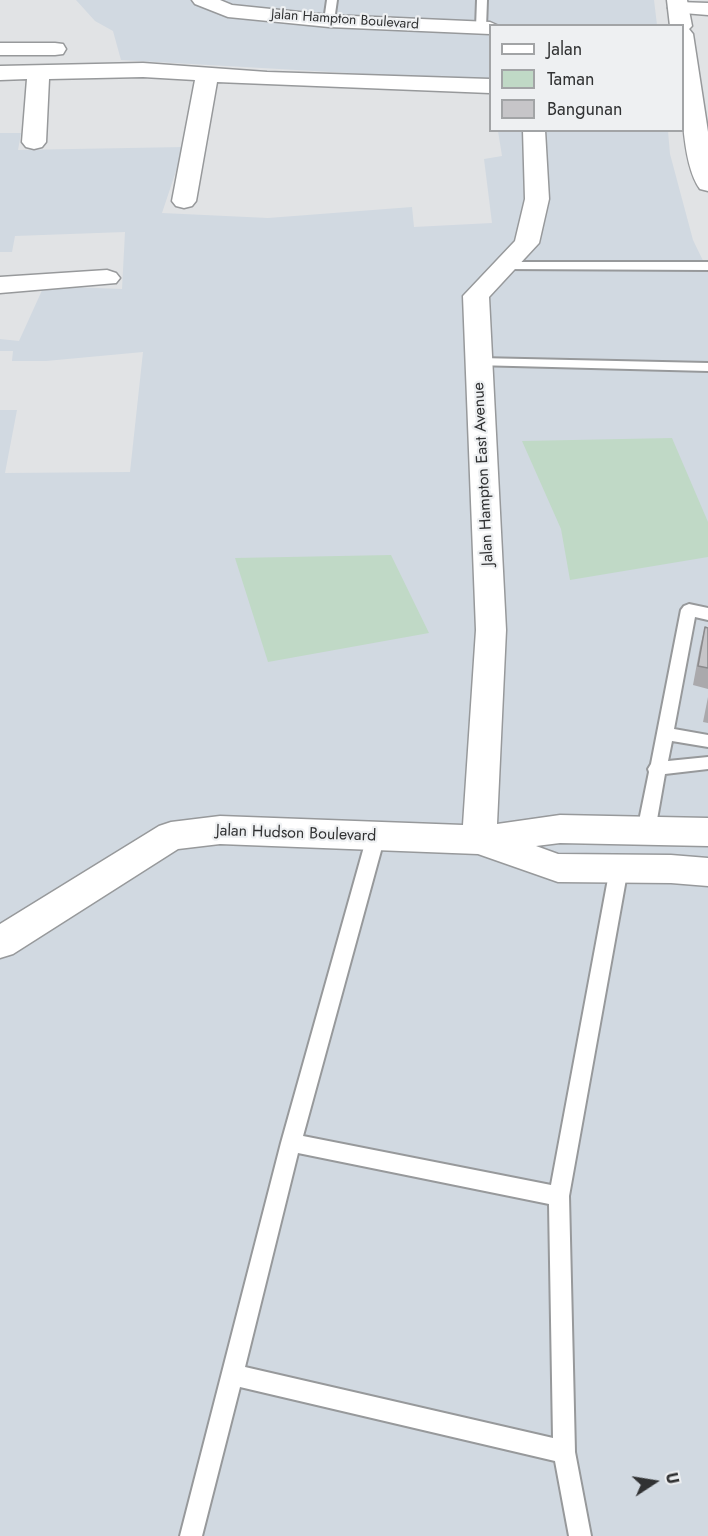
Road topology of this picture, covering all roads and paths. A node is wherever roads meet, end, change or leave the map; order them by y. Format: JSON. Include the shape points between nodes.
{"nodes":[{"id":1,"x":202,"y":0,"type":"edge"},
{"id":2,"x":482,"y":0,"type":"edge"},
{"id":3,"x":708,"y":9,"type":"edge"},
{"id":4,"x":331,"y":10,"type":"edge"},
{"id":5,"x":679,"y":11,"type":"edge"},
{"id":6,"x":486,"y":28,"type":"edge"},
{"id":7,"x":684,"y":44,"type":"edge"},
{"id":8,"x":0,"y":49,"type":"edge"},
{"id":9,"x":62,"y":50,"type":"dead end"},
{"id":10,"x":39,"y":71,"type":"junction"},
{"id":11,"x":0,"y":73,"type":"edge"},
{"id":12,"x":207,"y":75,"type":"junction"},
{"id":13,"x":489,"y":86,"type":"edge"},
{"id":14,"x":534,"y":132,"type":"edge"},
{"id":15,"x":34,"y":142,"type":"dead end"},
{"id":16,"x":708,"y":184,"type":"edge"},
{"id":17,"x":184,"y":201,"type":"dead end"},
{"id":18,"x":504,"y":266,"type":"junction"},
{"id":19,"x":708,"y":266,"type":"edge"},
{"id":20,"x":107,"y":278,"type":"dead end"},
{"id":21,"x":0,"y":285,"type":"edge"},
{"id":22,"x":479,"y":362,"type":"junction"},
{"id":23,"x":708,"y":367,"type":"edge"},
{"id":24,"x":708,"y":614,"type":"edge"},
{"id":25,"x":664,"y":733,"type":"junction"},
{"id":26,"x":708,"y":741,"type":"edge"},
{"id":27,"x":708,"y":763,"type":"edge"},
{"id":28,"x":656,"y":769,"type":"junction"},
{"id":29,"x":646,"y":831,"type":"junction"},
{"id":30,"x":708,"y":832,"type":"edge"},
{"id":31,"x":376,"y":836,"type":"junction"},
{"id":32,"x":479,"y":840,"type":"junction"},
{"id":33,"x":619,"y":868,"type":"junction"},
{"id":34,"x":708,"y":872,"type":"edge"},
{"id":35,"x":0,"y":943,"type":"edge"},
{"id":36,"x":291,"y":1143,"type":"junction"},
{"id":37,"x":559,"y":1196,"type":"junction"},
{"id":38,"x":232,"y":1375,"type":"junction"},
{"id":39,"x":564,"y":1452,"type":"junction"},
{"id":40,"x":191,"y":1536,"type":"edge"},
{"id":41,"x":580,"y":1536,"type":"edge"}],
"edges":[{"from":1,"to":4,"type":"street","name":"Jalan Hampton Boulevard","via":[[228,11]]},
{"from":2,"to":6,"type":"lane"},
{"from":3,"to":5,"type":"street"},
{"from":4,"to":6,"type":"street","name":"Jalan Hampton Boulevard"},
{"from":7,"to":16,"type":"street","via":[[702,168]]},
{"from":8,"to":9,"type":"street"},
{"from":10,"to":11,"type":"street"},
{"from":10,"to":12,"type":"street","via":[[143,70]]},
{"from":10,"to":15,"type":"street"},
{"from":12,"to":13,"type":"street"},
{"from":12,"to":17,"type":"street"},
{"from":14,"to":18,"type":"street","name":"Jalan Hampton East Avenue","via":[[537,199],[527,243]]},
{"from":18,"to":19,"type":"lane"},
{"from":18,"to":22,"type":"street","name":"Jalan Hampton East Avenue","via":[[476,296]]},
{"from":20,"to":21,"type":"street"},
{"from":22,"to":23,"type":"lane"},
{"from":22,"to":32,"type":"street","name":"Jalan Hampton East Avenue","via":[[491,630]]},
{"from":24,"to":25,"type":"lane","via":[[689,610]]},
{"from":25,"to":26,"type":"lane"},
{"from":25,"to":28,"type":"lane"},
{"from":27,"to":28,"type":"lane"},
{"from":28,"to":29,"type":"lane"},
{"from":29,"to":30,"type":"street","name":"Jalan Hudson Boulevard"},
{"from":29,"to":32,"type":"street","name":"Jalan Hudson Boulevard","via":[[561,829]]},
{"from":31,"to":32,"type":"street","name":"Jalan Hudson Boulevard"},
{"from":31,"to":35,"type":"street","name":"Jalan Hudson Boulevard","via":[[220,830],[171,836]]},
{"from":31,"to":36,"type":"lane"},
{"from":32,"to":33,"type":"street","name":"Jalan Hudson Boulevard","via":[[558,868]]},
{"from":33,"to":34,"type":"street","name":"Jalan Hudson Boulevard"},
{"from":33,"to":37,"type":"lane"},
{"from":36,"to":37,"type":"lane"},
{"from":36,"to":38,"type":"lane"},
{"from":37,"to":39,"type":"lane"},
{"from":38,"to":39,"type":"lane"},
{"from":38,"to":40,"type":"lane"},
{"from":39,"to":41,"type":"lane"}]}
